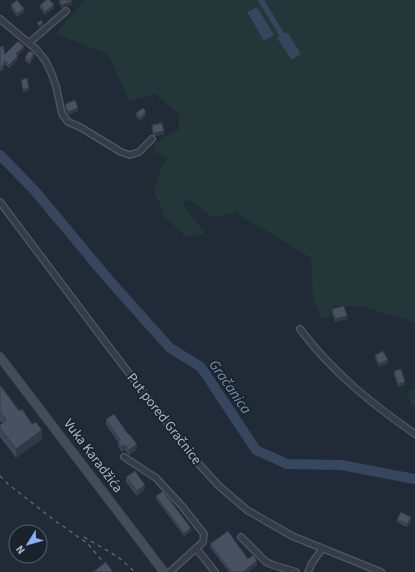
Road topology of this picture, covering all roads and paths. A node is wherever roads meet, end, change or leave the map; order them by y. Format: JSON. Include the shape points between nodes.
{"nodes":[{"id":1,"x":66,"y":11,"type":"dead end"},
{"id":2,"x":0,"y":19,"type":"edge"},
{"id":3,"x":29,"y":43,"type":"junction"},
{"id":4,"x":152,"y":139,"type":"dead end"},
{"id":5,"x":0,"y":202,"type":"edge"},
{"id":6,"x":300,"y":329,"type":"dead end"},
{"id":7,"x":0,"y":357,"type":"edge"},
{"id":8,"x":415,"y":434,"type":"edge"},
{"id":9,"x":124,"y":457,"type":"dead end"},
{"id":10,"x":241,"y":537,"type":"dead end"},
{"id":11,"x":196,"y":548,"type":"junction"},
{"id":12,"x":322,"y":549,"type":"junction"},
{"id":13,"x":164,"y":572,"type":"edge"},
{"id":14,"x":170,"y":572,"type":"edge"},
{"id":15,"x":215,"y":572,"type":"edge"},
{"id":16,"x":296,"y":572,"type":"edge"},
{"id":17,"x":308,"y":572,"type":"edge"},
{"id":18,"x":381,"y":572,"type":"edge"}],
"edges":[{"from":1,"to":3,"type":"street"},
{"from":2,"to":3,"type":"street"},
{"from":3,"to":4,"type":"street","via":[[45,60],[51,72],[62,114],[68,122],[80,126],[130,155],[139,152]]},
{"from":5,"to":12,"type":"street","name":"Put pored Gračnice","via":[[188,450],[219,486],[247,510],[292,536]]},
{"from":6,"to":8,"type":"street","via":[[348,382]]},
{"from":7,"to":13,"type":"street","name":"Vuka Karadžića"},
{"from":9,"to":11,"type":"street","via":[[156,478],[203,531],[203,542]]},
{"from":10,"to":16,"type":"street","via":[[266,562]]},
{"from":11,"to":14,"type":"street"},
{"from":11,"to":15,"type":"street"},
{"from":12,"to":17,"type":"street"},
{"from":12,"to":18,"type":"street","name":"Put pored Gračnice"}]}
